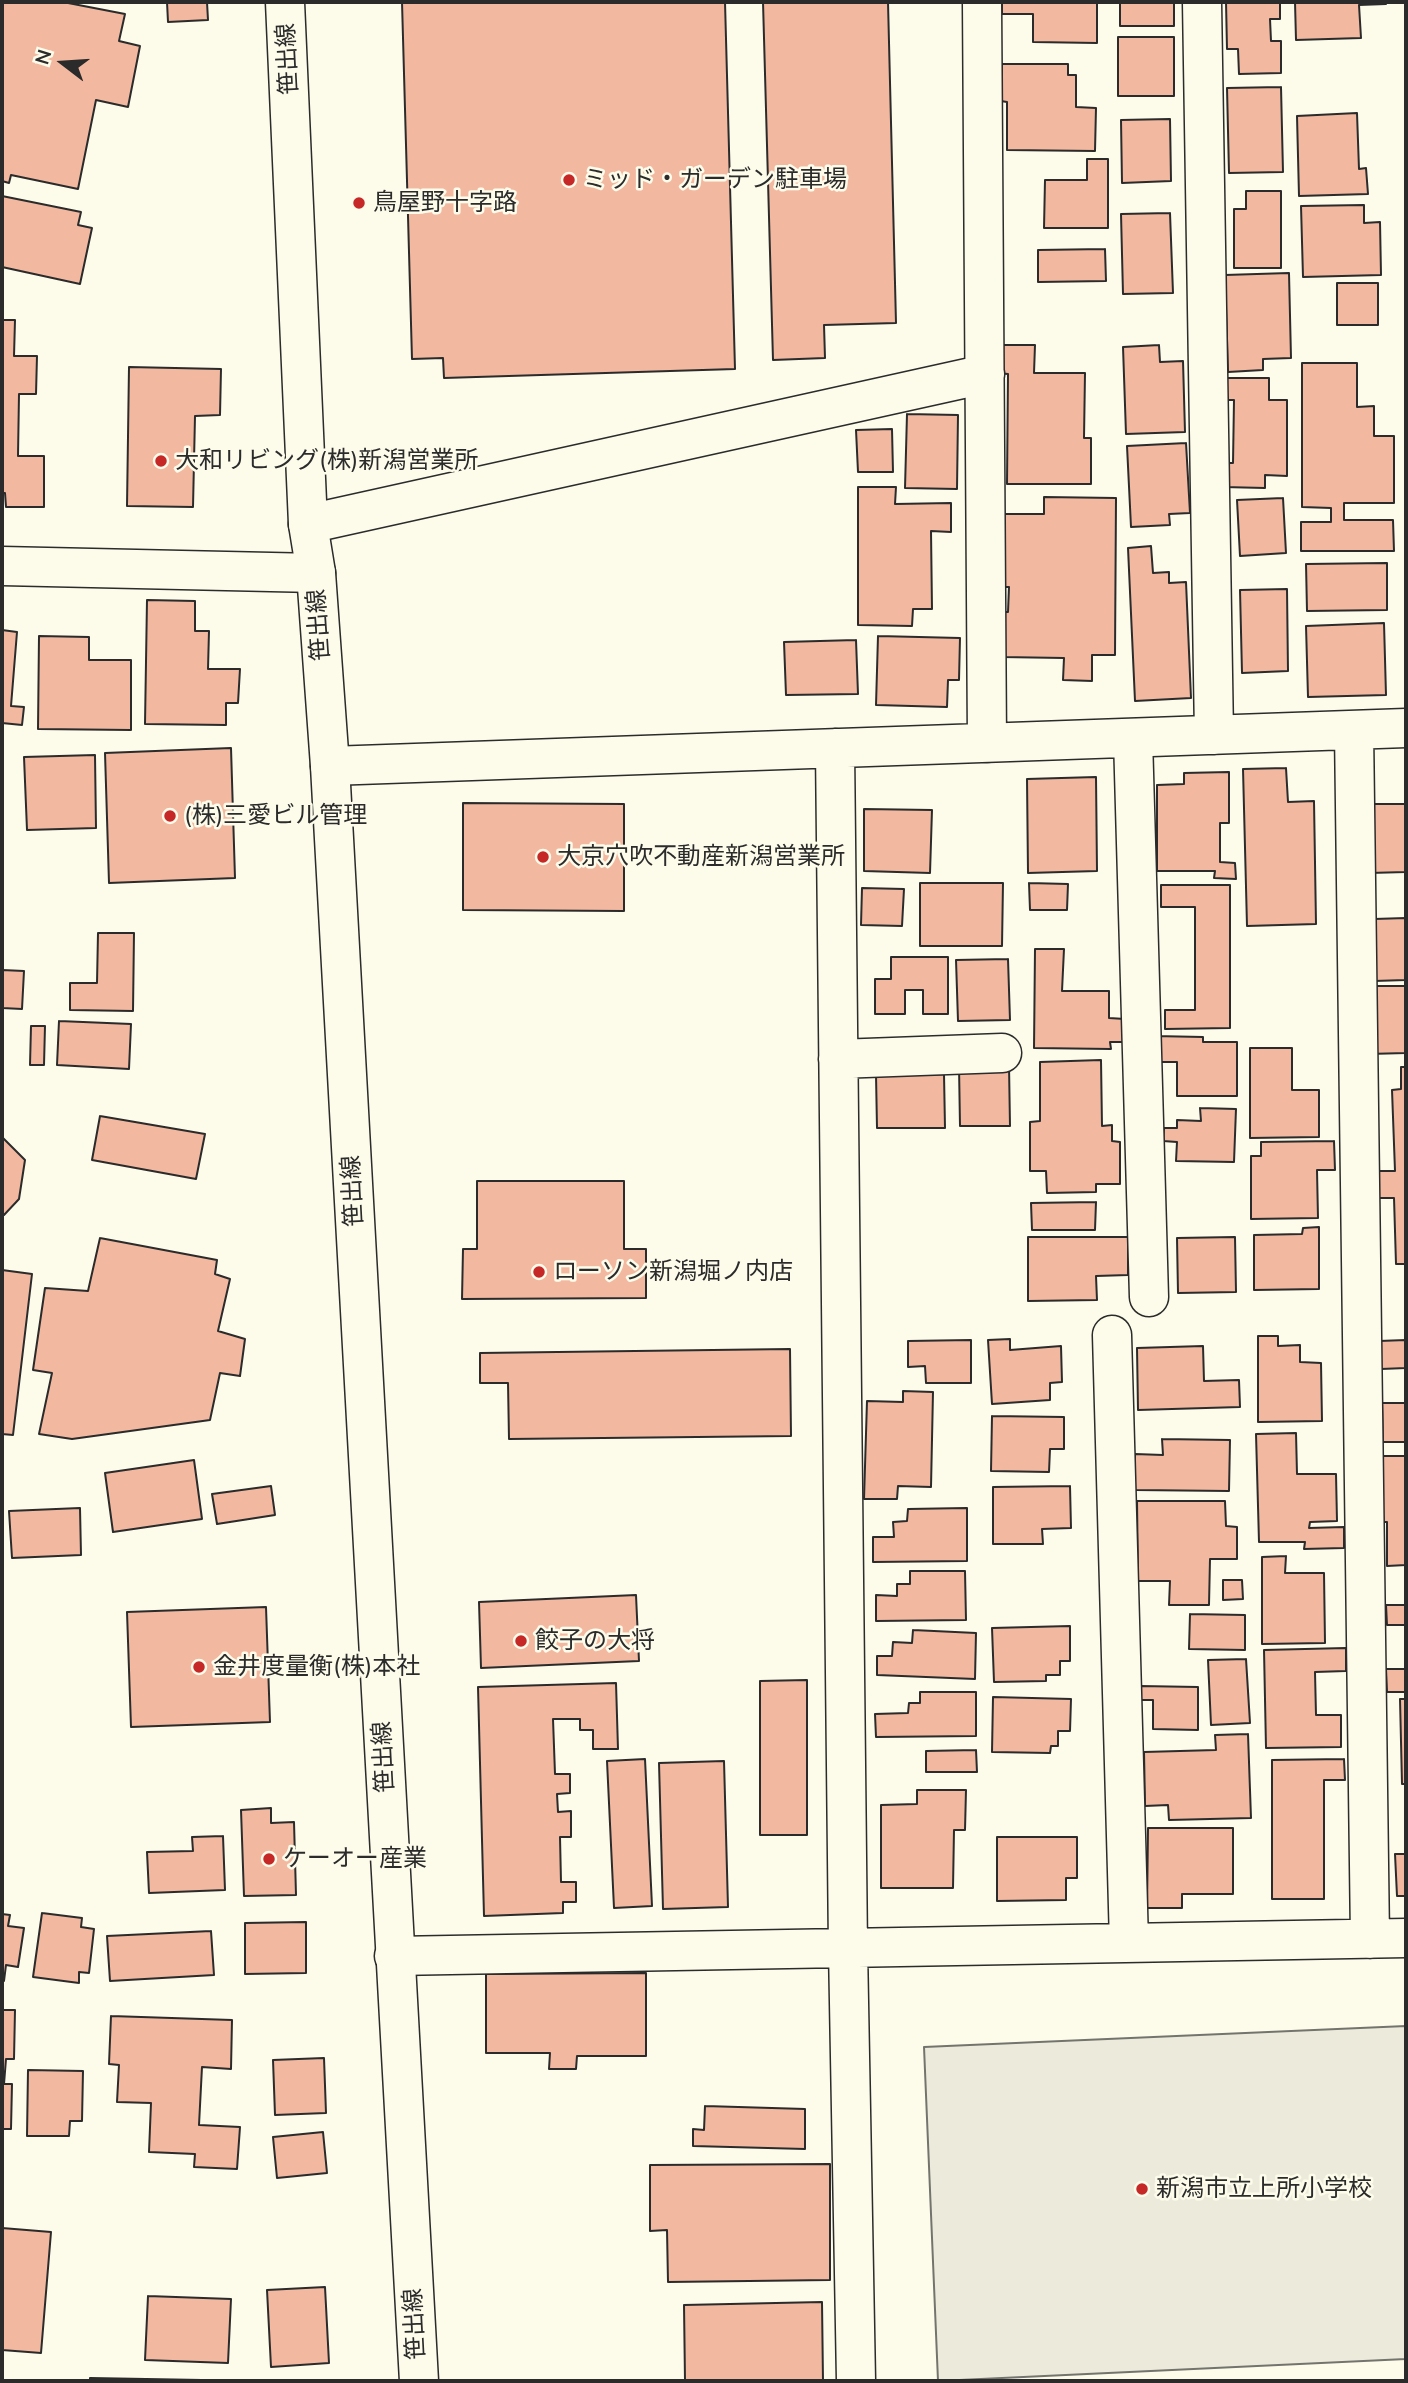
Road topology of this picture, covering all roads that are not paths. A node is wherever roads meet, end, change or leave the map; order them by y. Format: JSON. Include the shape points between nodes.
{"nodes":[{"id":1,"x":285,"y":2,"type":"edge"},
{"id":2,"x":982,"y":2,"type":"edge"},
{"id":3,"x":1202,"y":2,"type":"edge"},
{"id":4,"x":985,"y":374,"type":"junction"},
{"id":5,"x":309,"y":524,"type":"junction"},
{"id":6,"x":2,"y":566,"type":"edge"},
{"id":7,"x":316,"y":573,"type":"junction"},
{"id":8,"x":1406,"y":728,"type":"edge"},
{"id":9,"x":1354,"y":730,"type":"junction"},
{"id":10,"x":1214,"y":735,"type":"junction"},
{"id":11,"x":1133,"y":738,"type":"junction"},
{"id":12,"x":987,"y":743,"type":"junction"},
{"id":13,"x":835,"y":748,"type":"junction"},
{"id":14,"x":330,"y":766,"type":"junction"},
{"id":15,"x":1002,"y":1052,"type":"dead end"},
{"id":16,"x":838,"y":1059,"type":"junction"},
{"id":17,"x":1149,"y":1297,"type":"dead end"},
{"id":18,"x":1112,"y":1335,"type":"dead end"},
{"id":19,"x":1388,"y":1938,"type":"edge"},
{"id":20,"x":1129,"y":1943,"type":"junction"},
{"id":21,"x":848,"y":1948,"type":"junction"},
{"id":22,"x":394,"y":1956,"type":"junction"},
{"id":23,"x":419,"y":2381,"type":"edge"},
{"id":24,"x":856,"y":2381,"type":"edge"}],
"edges":[{"from":1,"to":5,"type":"street","name":"笹出線"},
{"from":2,"to":4,"type":"street"},
{"from":3,"to":10,"type":"street"},
{"from":4,"to":5,"type":"street"},
{"from":4,"to":12,"type":"street"},
{"from":5,"to":7,"type":"street","name":"笹出線"},
{"from":6,"to":7,"type":"street"},
{"from":7,"to":14,"type":"street","name":"笹出線"},
{"from":8,"to":9,"type":"street"},
{"from":9,"to":10,"type":"street"},
{"from":9,"to":19,"type":"street"},
{"from":10,"to":11,"type":"street"},
{"from":11,"to":12,"type":"street"},
{"from":11,"to":17,"type":"street"},
{"from":12,"to":13,"type":"street"},
{"from":13,"to":14,"type":"street"},
{"from":13,"to":16,"type":"street"},
{"from":14,"to":22,"type":"street","name":"笹出線"},
{"from":15,"to":16,"type":"street"},
{"from":16,"to":21,"type":"street"},
{"from":18,"to":20,"type":"street"},
{"from":19,"to":20,"type":"street"},
{"from":20,"to":21,"type":"street"},
{"from":21,"to":22,"type":"street"},
{"from":21,"to":24,"type":"street"},
{"from":22,"to":23,"type":"street","name":"笹出線"}]}
